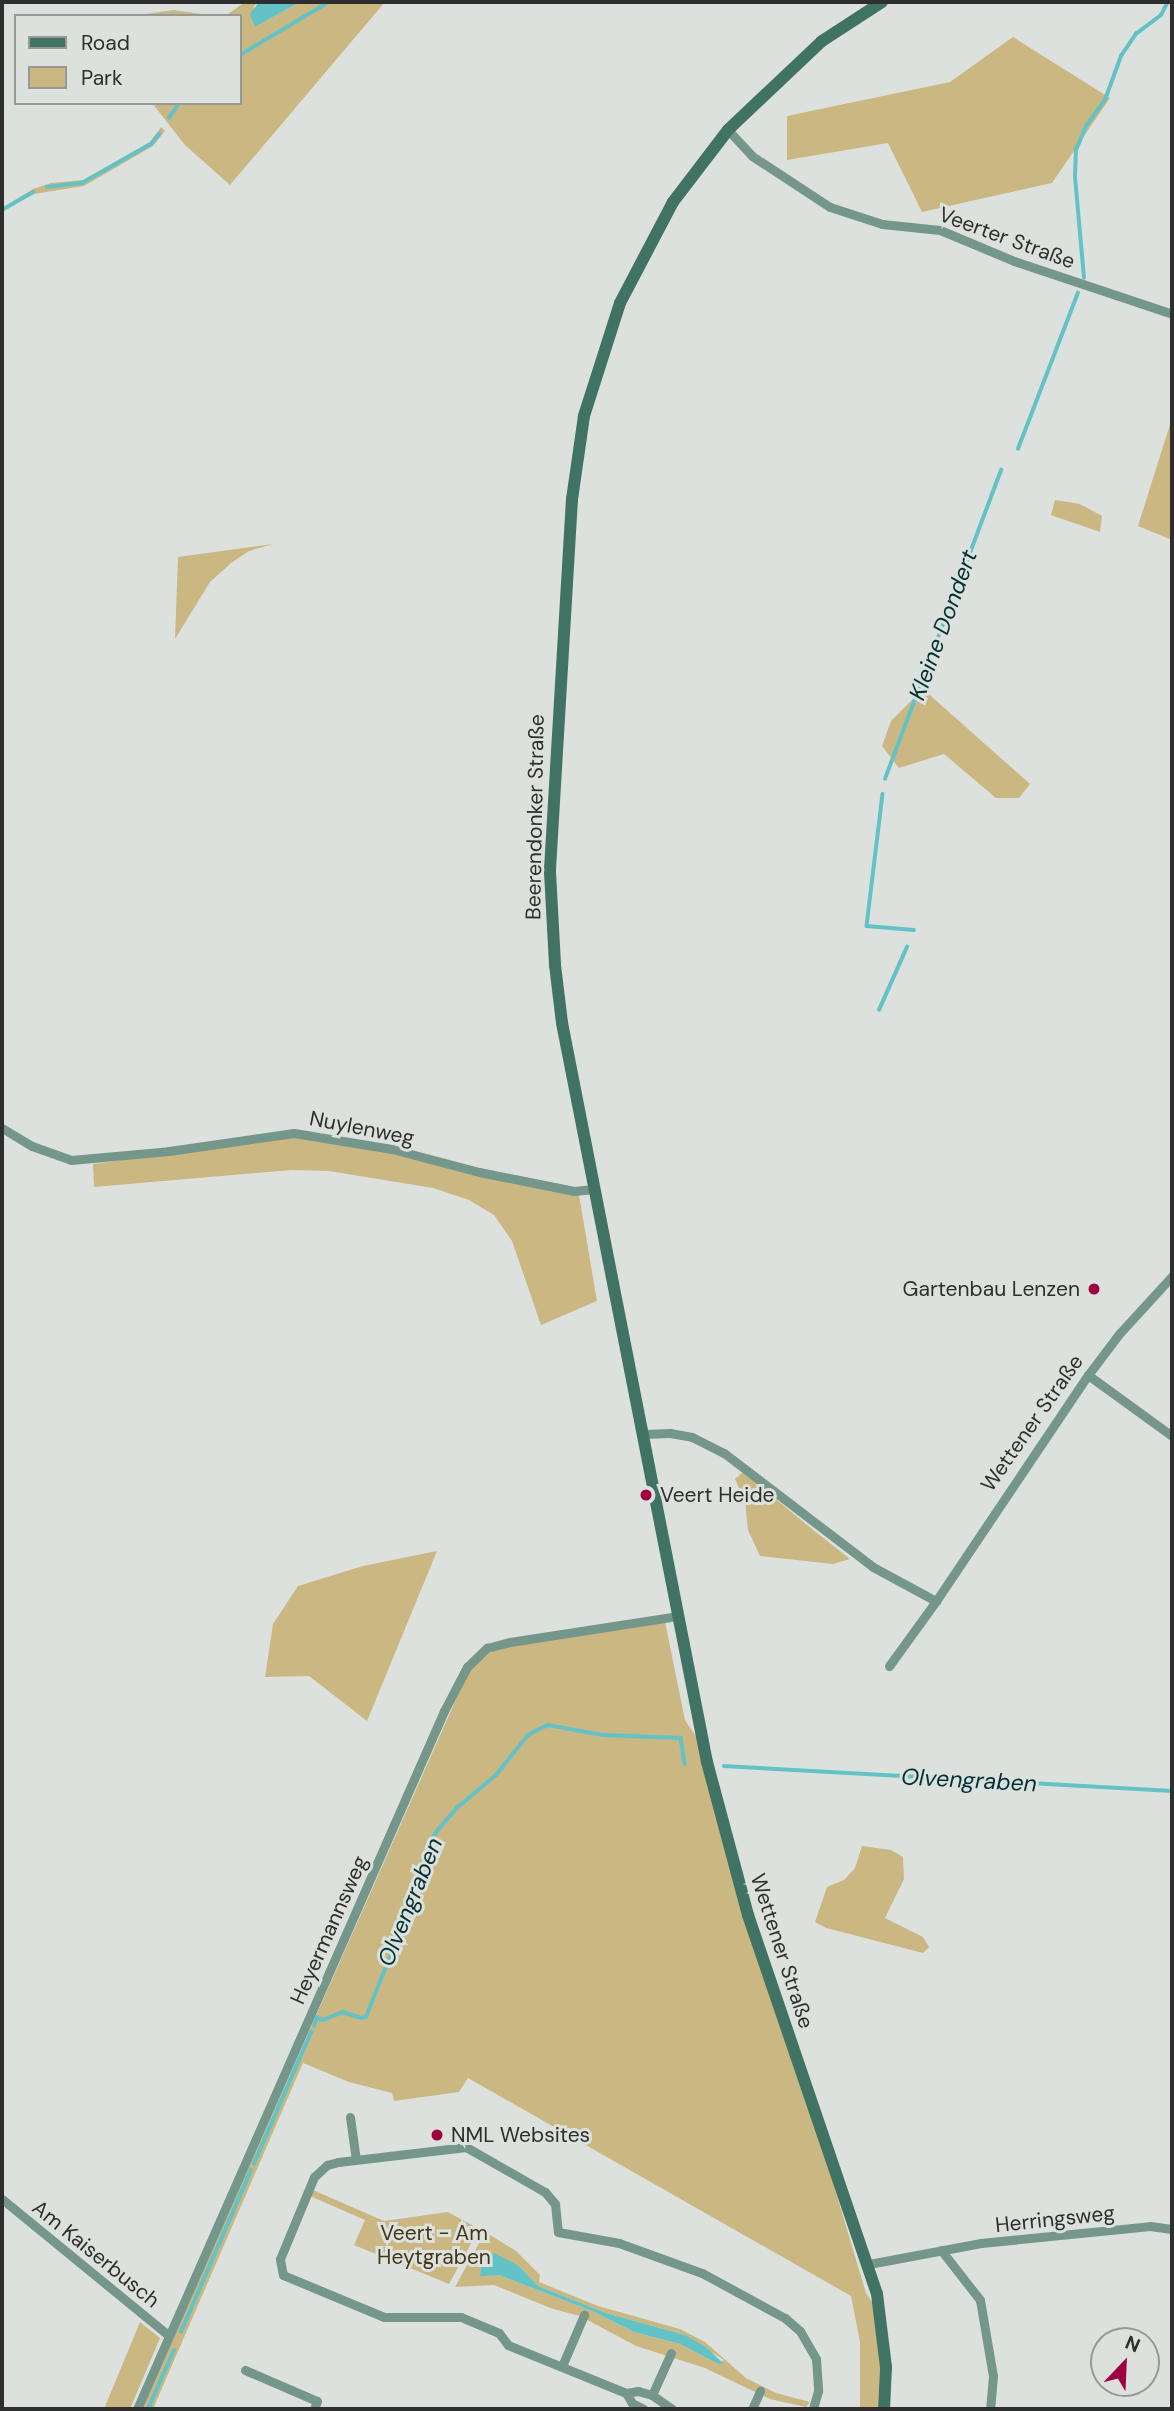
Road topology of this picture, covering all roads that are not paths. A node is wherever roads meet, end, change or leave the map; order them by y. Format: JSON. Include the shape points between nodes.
{"nodes":[{"id":1,"x":882,"y":2,"type":"edge"},
{"id":2,"x":728,"y":130,"type":"junction"},
{"id":3,"x":1172,"y":314,"type":"edge"},
{"id":4,"x":2,"y":1128,"type":"edge"},
{"id":5,"x":594,"y":1189,"type":"junction"},
{"id":6,"x":1172,"y":1276,"type":"edge"},
{"id":7,"x":1088,"y":1375,"type":"junction"},
{"id":8,"x":644,"y":1434,"type":"junction"},
{"id":9,"x":1172,"y":1436,"type":"edge"},
{"id":10,"x":654,"y":1498,"type":"joint"},
{"id":11,"x":936,"y":1601,"type":"junction"},
{"id":12,"x":677,"y":1616,"type":"junction"},
{"id":13,"x":888,"y":1666,"type":"dead end"},
{"id":14,"x":350,"y":2117,"type":"dead end"},
{"id":15,"x":356,"y":2160,"type":"junction"},
{"id":16,"x":2,"y":2199,"type":"edge"},
{"id":17,"x":1172,"y":2229,"type":"edge"},
{"id":18,"x":941,"y":2250,"type":"junction"},
{"id":19,"x":869,"y":2264,"type":"junction"},
{"id":20,"x":584,"y":2315,"type":"dead end"},
{"id":21,"x":169,"y":2335,"type":"junction"},
{"id":22,"x":671,"y":2353,"type":"dead end"},
{"id":23,"x":562,"y":2366,"type":"junction"},
{"id":24,"x":245,"y":2370,"type":"dead end"},
{"id":25,"x":760,"y":2391,"type":"dead end"},
{"id":26,"x":626,"y":2393,"type":"junction"},
{"id":27,"x":652,"y":2395,"type":"junction"},
{"id":28,"x":137,"y":2409,"type":"edge"},
{"id":29,"x":314,"y":2409,"type":"edge"},
{"id":30,"x":644,"y":2409,"type":"edge"},
{"id":31,"x":672,"y":2409,"type":"edge"},
{"id":32,"x":752,"y":2409,"type":"edge"},
{"id":33,"x":813,"y":2409,"type":"edge"},
{"id":34,"x":884,"y":2409,"type":"edge"},
{"id":35,"x":990,"y":2409,"type":"edge"}],
"edges":[{"from":1,"to":2,"type":"street","via":[[822,41]]},
{"from":2,"to":3,"type":"street","name":"Veerter Straße","via":[[752,156],[830,207],[882,224],[940,230],[1014,261]]},
{"from":2,"to":5,"type":"street","name":"Beerendonker Straße","via":[[673,202],[637,264],[607,341],[579,444],[550,838],[550,903],[562,1023]]},
{"from":4,"to":5,"type":"street","name":"Nuylenweg","via":[[32,1146],[71,1160],[270,1135],[312,1134],[516,1180],[574,1191]]},
{"from":5,"to":8,"type":"street","name":"Beerendonker Straße"},
{"from":6,"to":7,"type":"street","name":"Wettener Straße"},
{"from":7,"to":9,"type":"street"},
{"from":7,"to":11,"type":"street","name":"Wettener Straße"},
{"from":8,"to":10,"type":"street","name":"Beerendonker Straße"},
{"from":8,"to":11,"type":"street","via":[[692,1437],[724,1453],[873,1567]]},
{"from":10,"to":12,"type":"street","name":"Wettener Straße"},
{"from":11,"to":13,"type":"street","name":"Wettener Straße"},
{"from":12,"to":19,"type":"street","name":"Wettener Straße","via":[[707,1762],[748,1915]]},
{"from":12,"to":21,"type":"street","name":"Heyermannsweg","via":[[510,1642],[487,1648],[467,1667]]},
{"from":14,"to":15,"type":"street"},
{"from":15,"to":23,"type":"street","via":[[327,2165],[314,2177],[280,2259],[283,2275],[384,2317],[461,2317],[499,2333],[508,2345]]},
{"from":15,"to":33,"type":"street","via":[[466,2147],[545,2192],[555,2204],[558,2232],[620,2243],[747,2295],[785,2318],[809,2345],[819,2376]]},
{"from":16,"to":21,"type":"street","name":"Am Kaiserbusch"},
{"from":17,"to":18,"type":"street","name":"Herringsweg","via":[[1150,2226]]},
{"from":18,"to":19,"type":"street","name":"Herringsweg"},
{"from":18,"to":35,"type":"street","via":[[980,2300],[993,2376]]},
{"from":19,"to":34,"type":"street","name":"Wettener Straße","via":[[884,2353]]},
{"from":20,"to":23,"type":"street"},
{"from":21,"to":28,"type":"street","name":"Heyermannsweg"},
{"from":22,"to":27,"type":"street"},
{"from":23,"to":26,"type":"street"},
{"from":24,"to":29,"type":"street","via":[[317,2401]]},
{"from":25,"to":32,"type":"street"},
{"from":26,"to":27,"type":"street"},
{"from":26,"to":30,"type":"street"},
{"from":27,"to":31,"type":"street"}]}
